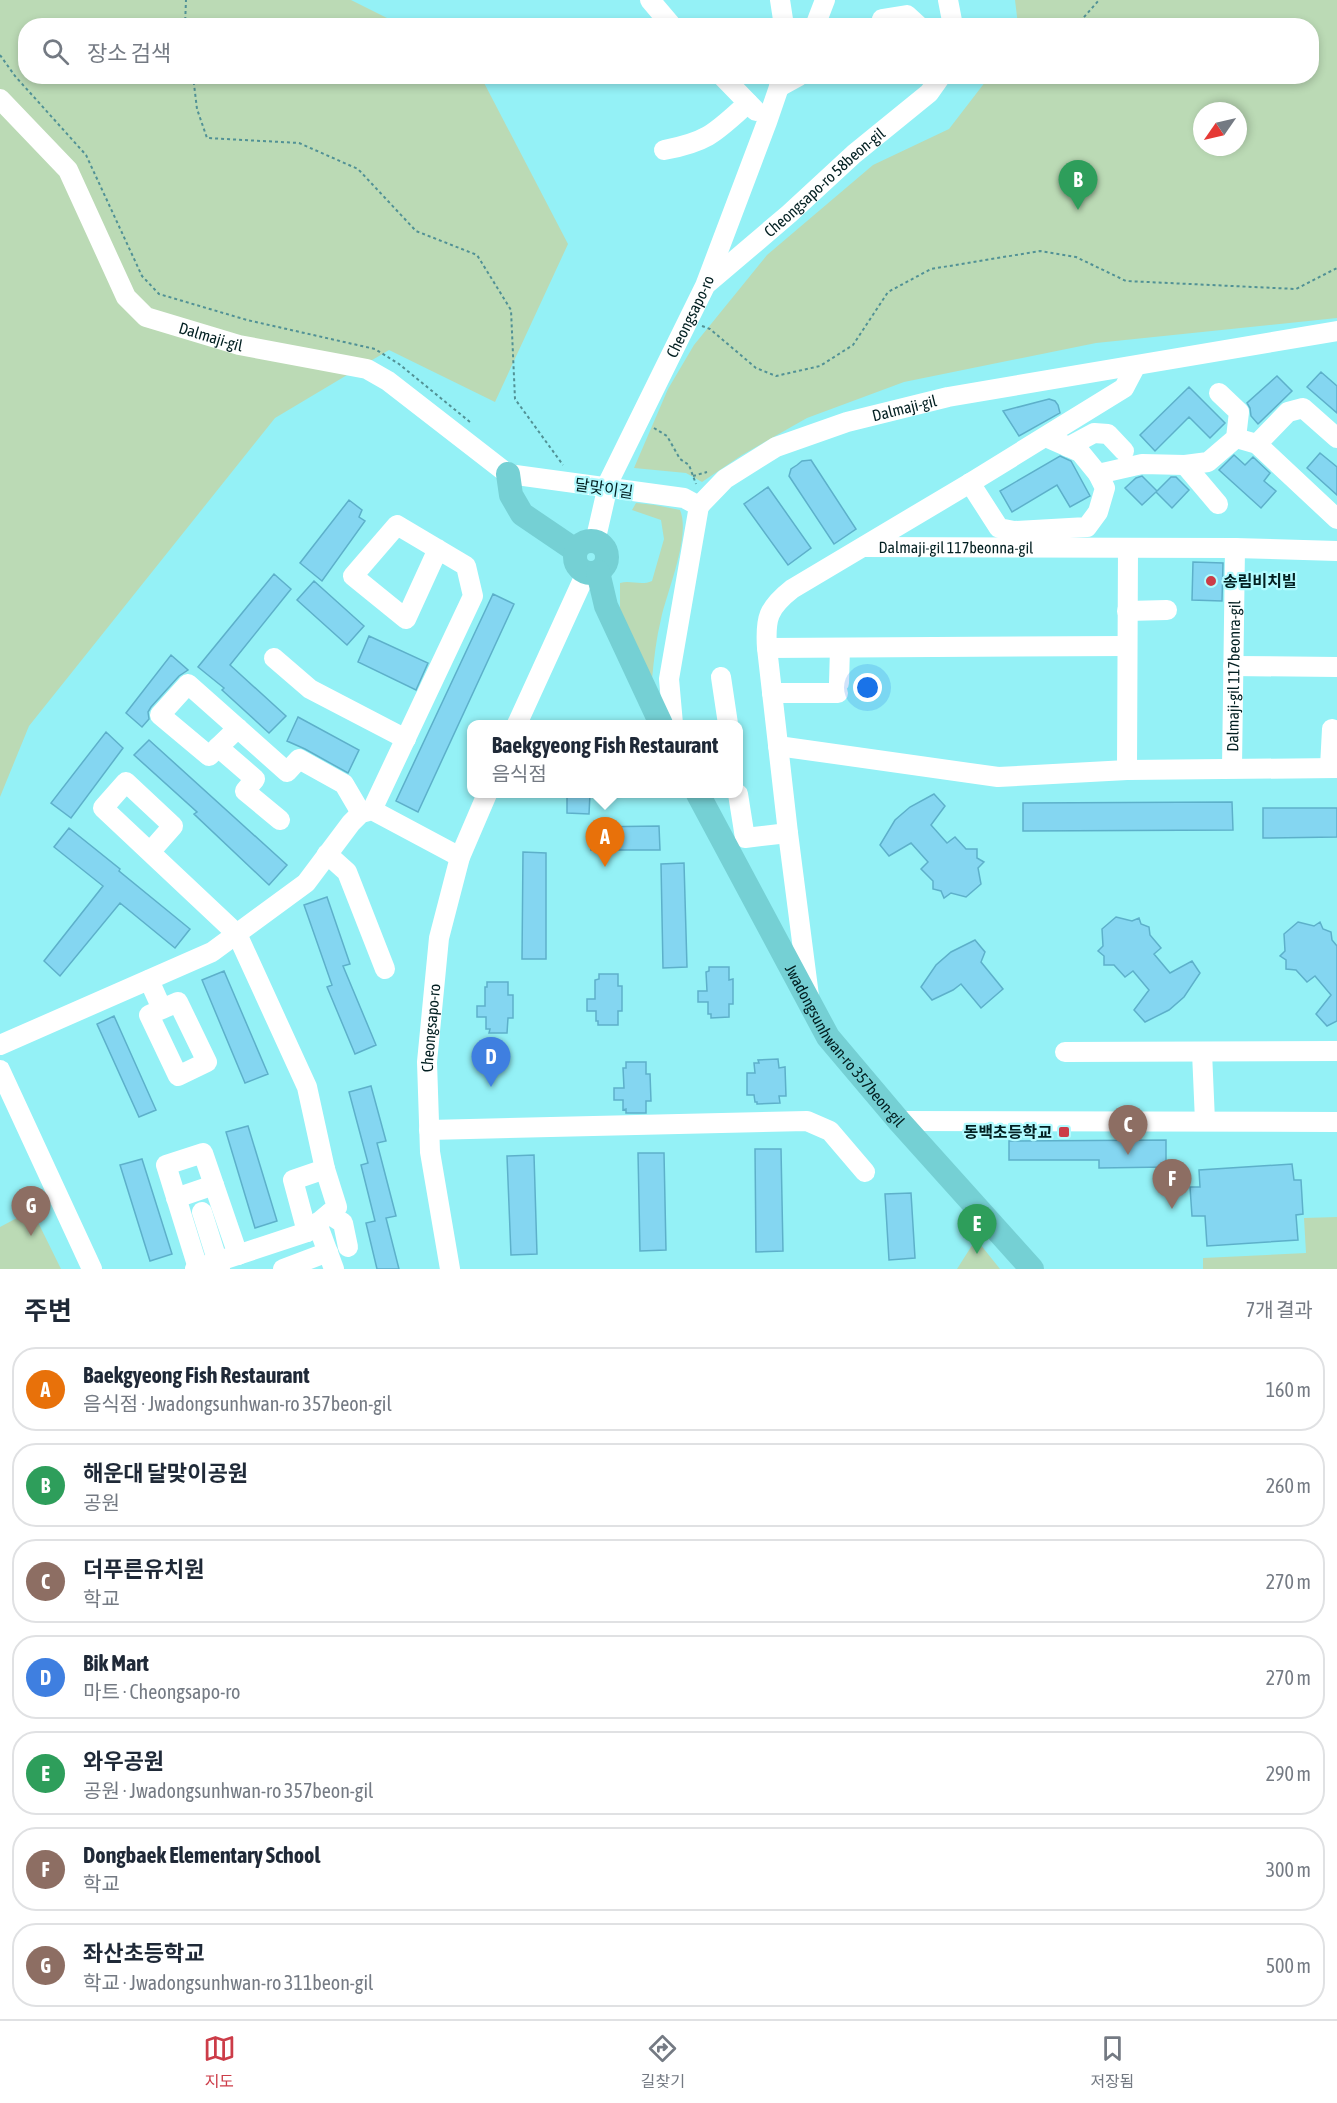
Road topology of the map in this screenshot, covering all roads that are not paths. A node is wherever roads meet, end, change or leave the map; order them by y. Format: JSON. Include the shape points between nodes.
{"nodes":[{"id":1,"x":650,"y":0,"type":"edge"},
{"id":2,"x":780,"y":0,"type":"edge"},
{"id":3,"x":825,"y":0,"type":"edge"},
{"id":4,"x":948,"y":0,"type":"edge"},
{"id":5,"x":665,"y":18,"type":"edge"},
{"id":6,"x":783,"y":18,"type":"edge"},
{"id":7,"x":818,"y":18,"type":"edge"},
{"id":8,"x":888,"y":18,"type":"edge"},
{"id":9,"x":910,"y":18,"type":"edge"},
{"id":10,"x":951,"y":18,"type":"edge"},
{"id":11,"x":730,"y":84,"type":"edge"},
{"id":12,"x":779,"y":84,"type":"edge"},
{"id":13,"x":935,"y":84,"type":"edge"},
{"id":14,"x":0,"y":99,"type":"edge"},
{"id":15,"x":748,"y":103,"type":"junction"},
{"id":16,"x":767,"y":122,"type":"junction"},
{"id":17,"x":664,"y":150,"type":"dead end"},
{"id":18,"x":705,"y":286,"type":"junction"},
{"id":19,"x":1337,"y":332,"type":"edge"},
{"id":20,"x":1135,"y":367,"type":"junction"},
{"id":21,"x":1219,"y":393,"type":"dead end"},
{"id":22,"x":1046,"y":437,"type":"junction"},
{"id":23,"x":1236,"y":438,"type":"junction"},
{"id":24,"x":1337,"y":438,"type":"edge"},
{"id":25,"x":1257,"y":444,"type":"junction"},
{"id":26,"x":1068,"y":447,"type":"junction"},
{"id":27,"x":1124,"y":451,"type":"dead end"},
{"id":28,"x":1185,"y":465,"type":"junction"},
{"id":29,"x":1098,"y":474,"type":"junction"},
{"id":30,"x":515,"y":475,"type":"junction"},
{"id":31,"x":970,"y":483,"type":"junction"},
{"id":32,"x":693,"y":497,"type":"junction"},
{"id":33,"x":1218,"y":504,"type":"dead end"},
{"id":34,"x":1337,"y":519,"type":"edge"},
{"id":35,"x":585,"y":546,"type":"junction"},
{"id":36,"x":864,"y":547,"type":"junction"},
{"id":37,"x":1128,"y":548,"type":"junction"},
{"id":38,"x":1235,"y":548,"type":"junction"},
{"id":39,"x":438,"y":549,"type":"junction"},
{"id":40,"x":1337,"y":551,"type":"edge"},
{"id":41,"x":592,"y":572,"type":"junction"},
{"id":42,"x":1127,"y":610,"type":"junction"},
{"id":43,"x":1167,"y":610,"type":"dead end"},
{"id":44,"x":1126,"y":645,"type":"junction"},
{"id":45,"x":767,"y":648,"type":"junction"},
{"id":46,"x":840,"y":648,"type":"junction"},
{"id":47,"x":274,"y":658,"type":"dead end"},
{"id":48,"x":1233,"y":666,"type":"junction"},
{"id":49,"x":1337,"y":667,"type":"edge"},
{"id":50,"x":721,"y":677,"type":"dead end"},
{"id":51,"x":772,"y":693,"type":"junction"},
{"id":52,"x":519,"y":720,"type":"edge"},
{"id":53,"x":659,"y":720,"type":"edge"},
{"id":54,"x":673,"y":720,"type":"edge"},
{"id":55,"x":727,"y":720,"type":"edge"},
{"id":56,"x":238,"y":728,"type":"junction"},
{"id":57,"x":1332,"y":729,"type":"dead end"},
{"id":58,"x":406,"y":739,"type":"junction"},
{"id":59,"x":778,"y":746,"type":"junction"},
{"id":60,"x":218,"y":747,"type":"junction"},
{"id":61,"x":1334,"y":767,"type":"edge"},
{"id":62,"x":1232,"y":768,"type":"junction"},
{"id":63,"x":1127,"y":770,"type":"junction"},
{"id":64,"x":486,"y":798,"type":"edge"},
{"id":65,"x":700,"y":798,"type":"edge"},
{"id":66,"x":739,"y":798,"type":"edge"},
{"id":67,"x":366,"y":812,"type":"junction"},
{"id":68,"x":280,"y":820,"type":"dead end"},
{"id":69,"x":788,"y":832,"type":"junction"},
{"id":70,"x":150,"y":852,"type":"dead end"},
{"id":71,"x":327,"y":854,"type":"junction"},
{"id":72,"x":460,"y":857,"type":"junction"},
{"id":73,"x":237,"y":934,"type":"junction"},
{"id":74,"x":385,"y":969,"type":"dead end"},
{"id":75,"x":149,"y":980,"type":"junction"},
{"id":76,"x":810,"y":1000,"type":"junction"},
{"id":77,"x":162,"y":1009,"type":"dead end"},
{"id":78,"x":0,"y":1045,"type":"edge"},
{"id":79,"x":1337,"y":1051,"type":"edge"},
{"id":80,"x":1065,"y":1052,"type":"dead end"},
{"id":81,"x":1202,"y":1052,"type":"junction"},
{"id":82,"x":0,"y":1070,"type":"edge"},
{"id":83,"x":898,"y":1121,"type":"junction"},
{"id":84,"x":1205,"y":1121,"type":"junction"},
{"id":85,"x":1337,"y":1122,"type":"edge"},
{"id":86,"x":429,"y":1130,"type":"junction"},
{"id":87,"x":325,"y":1169,"type":"junction"},
{"id":88,"x":865,"y":1172,"type":"dead end"},
{"id":89,"x":214,"y":1185,"type":"junction"},
{"id":90,"x":176,"y":1198,"type":"junction"},
{"id":91,"x":201,"y":1212,"type":"dead end"},
{"id":92,"x":318,"y":1223,"type":"junction"},
{"id":93,"x":348,"y":1248,"type":"dead end"},
{"id":94,"x":238,"y":1255,"type":"junction"},
{"id":95,"x":331,"y":1261,"type":"edge"},
{"id":96,"x":219,"y":1265,"type":"edge"},
{"id":97,"x":196,"y":1268,"type":"edge"},
{"id":98,"x":92,"y":1269,"type":"edge"},
{"id":99,"x":283,"y":1269,"type":"edge"},
{"id":100,"x":450,"y":1269,"type":"edge"},
{"id":101,"x":1032,"y":1269,"type":"edge"}],
"edges":[{"from":1,"to":5,"type":"street"},
{"from":2,"to":6,"type":"street"},
{"from":3,"to":7,"type":"street"},
{"from":4,"to":10,"type":"street"},
{"from":8,"to":9,"type":"street"},
{"from":11,"to":15,"type":"street"},
{"from":12,"to":16,"type":"street","name":"Cheongsapo-ro"},
{"from":13,"to":18,"type":"street","name":"Cheongsapo-ro 58beon-gil"},
{"from":14,"to":30,"type":"street","name":"Dalmaji-gil","via":[[68,170],[126,297],[146,317],[239,345],[367,369]]},
{"from":15,"to":16,"type":"street"},
{"from":15,"to":17,"type":"street","via":[[711,136],[689,146]]},
{"from":16,"to":18,"type":"street","name":"Cheongsapo-ro"},
{"from":18,"to":35,"type":"street","name":"Cheongsapo-ro","via":[[609,481]]},
{"from":19,"to":20,"type":"street","name":"Dalmaji-gil"},
{"from":20,"to":22,"type":"street","via":[[1124,388]]},
{"from":20,"to":32,"type":"street","name":"Dalmaji-gil","via":[[948,397],[847,422],[776,447]]},
{"from":21,"to":23,"type":"street","via":[[1239,412]]},
{"from":22,"to":26,"type":"street"},
{"from":22,"to":31,"type":"street"},
{"from":23,"to":25,"type":"street"},
{"from":23,"to":28,"type":"street","via":[[1208,462]]},
{"from":24,"to":25,"type":"street","via":[[1304,408],[1288,412]]},
{"from":25,"to":34,"type":"street"},
{"from":26,"to":27,"type":"street","via":[[1094,433],[1108,434]]},
{"from":26,"to":29,"type":"street","via":[[1080,452]]},
{"from":28,"to":29,"type":"street","via":[[1142,464]]},
{"from":28,"to":33,"type":"street"},
{"from":29,"to":31,"type":"street","via":[[1105,488],[1098,512],[1087,527],[1014,531],[999,528]]},
{"from":30,"to":32,"type":"street","name":"달맞이길"},
{"from":30,"to":35,"type":"main road","via":[[511,495],[522,514]]},
{"from":31,"to":36,"type":"street"},
{"from":32,"to":54,"type":"street","via":[[669,679]]},
{"from":35,"to":41,"type":"main road","via":[[577,564]]},
{"from":36,"to":37,"type":"street","name":"Dalmaji-gil 117beonna-gil"},
{"from":36,"to":45,"type":"street","name":"Dalmaji-gil 117beonna-gil","via":[[780,598],[770,611],[766,626]]},
{"from":37,"to":38,"type":"street","name":"Dalmaji-gil 117beonna-gil"},
{"from":37,"to":42,"type":"street"},
{"from":38,"to":40,"type":"street","name":"Dalmaji-gil 117beonna-gil"},
{"from":38,"to":48,"type":"street","name":"Dalmaji-gil 117beonra-gil"},
{"from":39,"to":39,"type":"street","via":[[397,525],[353,576],[406,619]]},
{"from":39,"to":58,"type":"street","via":[[465,566],[472,597]]},
{"from":41,"to":52,"type":"street"},
{"from":41,"to":53,"type":"main road"},
{"from":42,"to":43,"type":"street"},
{"from":42,"to":44,"type":"street"},
{"from":44,"to":46,"type":"street"},
{"from":44,"to":63,"type":"street"},
{"from":45,"to":46,"type":"street"},
{"from":45,"to":51,"type":"street","name":"Dalmaji-gil 117beonna-gil"},
{"from":46,"to":51,"type":"street","via":[[839,688]]},
{"from":47,"to":58,"type":"street","via":[[310,689]]},
{"from":48,"to":49,"type":"street"},
{"from":48,"to":62,"type":"street","name":"Dalmaji-gil 117beonra-gil"},
{"from":50,"to":55,"type":"street"},
{"from":51,"to":59,"type":"street","name":"Dalmaji-gil 117beonna-gil"},
{"from":56,"to":60,"type":"street"},
{"from":56,"to":60,"type":"street","via":[[188,684],[160,715],[209,756]]},
{"from":56,"to":67,"type":"street","via":[[288,772],[299,759],[344,784]]},
{"from":57,"to":61,"type":"street"},
{"from":58,"to":67,"type":"street"},
{"from":59,"to":63,"type":"street","name":"Dalmaji-gil 117beonra-gil","via":[[998,777]]},
{"from":59,"to":69,"type":"street","name":"Dalmaji-gil 117beonna-gil"},
{"from":60,"to":68,"type":"street","via":[[255,779],[245,791]]},
{"from":61,"to":62,"type":"street","name":"Dalmaji-gil 117beonra-gil"},
{"from":62,"to":63,"type":"street","name":"Dalmaji-gil 117beonra-gil"},
{"from":64,"to":72,"type":"street","name":"Cheongsapo-ro"},
{"from":65,"to":76,"type":"main road","name":"Jwadongsunhwan-ro 357beon-gil"},
{"from":66,"to":69,"type":"street","via":[[745,838]]},
{"from":67,"to":71,"type":"street"},
{"from":67,"to":72,"type":"street"},
{"from":69,"to":76,"type":"street","name":"Dalmaji-gil 117beonna-gil"},
{"from":70,"to":73,"type":"street"},
{"from":71,"to":73,"type":"street","via":[[306,883]]},
{"from":71,"to":74,"type":"street","via":[[347,872]]},
{"from":72,"to":86,"type":"street","name":"Cheongsapo-ro","via":[[439,938],[427,1062]]},
{"from":73,"to":75,"type":"street","via":[[212,952]]},
{"from":73,"to":87,"type":"street","via":[[307,1087]]},
{"from":75,"to":77,"type":"street"},
{"from":75,"to":78,"type":"street"},
{"from":76,"to":83,"type":"main road","name":"Jwadongsunhwan-ro 357beon-gil","via":[[828,1037]]},
{"from":79,"to":81,"type":"street"},
{"from":80,"to":81,"type":"street"},
{"from":81,"to":84,"type":"street"},
{"from":82,"to":98,"type":"street"},
{"from":83,"to":84,"type":"street"},
{"from":83,"to":101,"type":"main road","name":"Jwadongsunhwan-ro 357beon-gil"},
{"from":84,"to":85,"type":"street"},
{"from":86,"to":88,"type":"street","via":[[807,1121],[830,1131]]},
{"from":86,"to":100,"type":"street","name":"Cheongsapo-ro"},
{"from":87,"to":92,"type":"street","via":[[337,1207]]},
{"from":87,"to":92,"type":"street","via":[[293,1180]]},
{"from":89,"to":90,"type":"street"},
{"from":89,"to":90,"type":"street","via":[[203,1153],[166,1165]]},
{"from":89,"to":94,"type":"street"},
{"from":90,"to":97,"type":"street"},
{"from":91,"to":96,"type":"street"},
{"from":92,"to":93,"type":"street","via":[[343,1223]]},
{"from":92,"to":94,"type":"street"},
{"from":92,"to":95,"type":"street"},
{"from":94,"to":96,"type":"street"},
{"from":95,"to":99,"type":"street"},
{"from":96,"to":97,"type":"street"}]}
